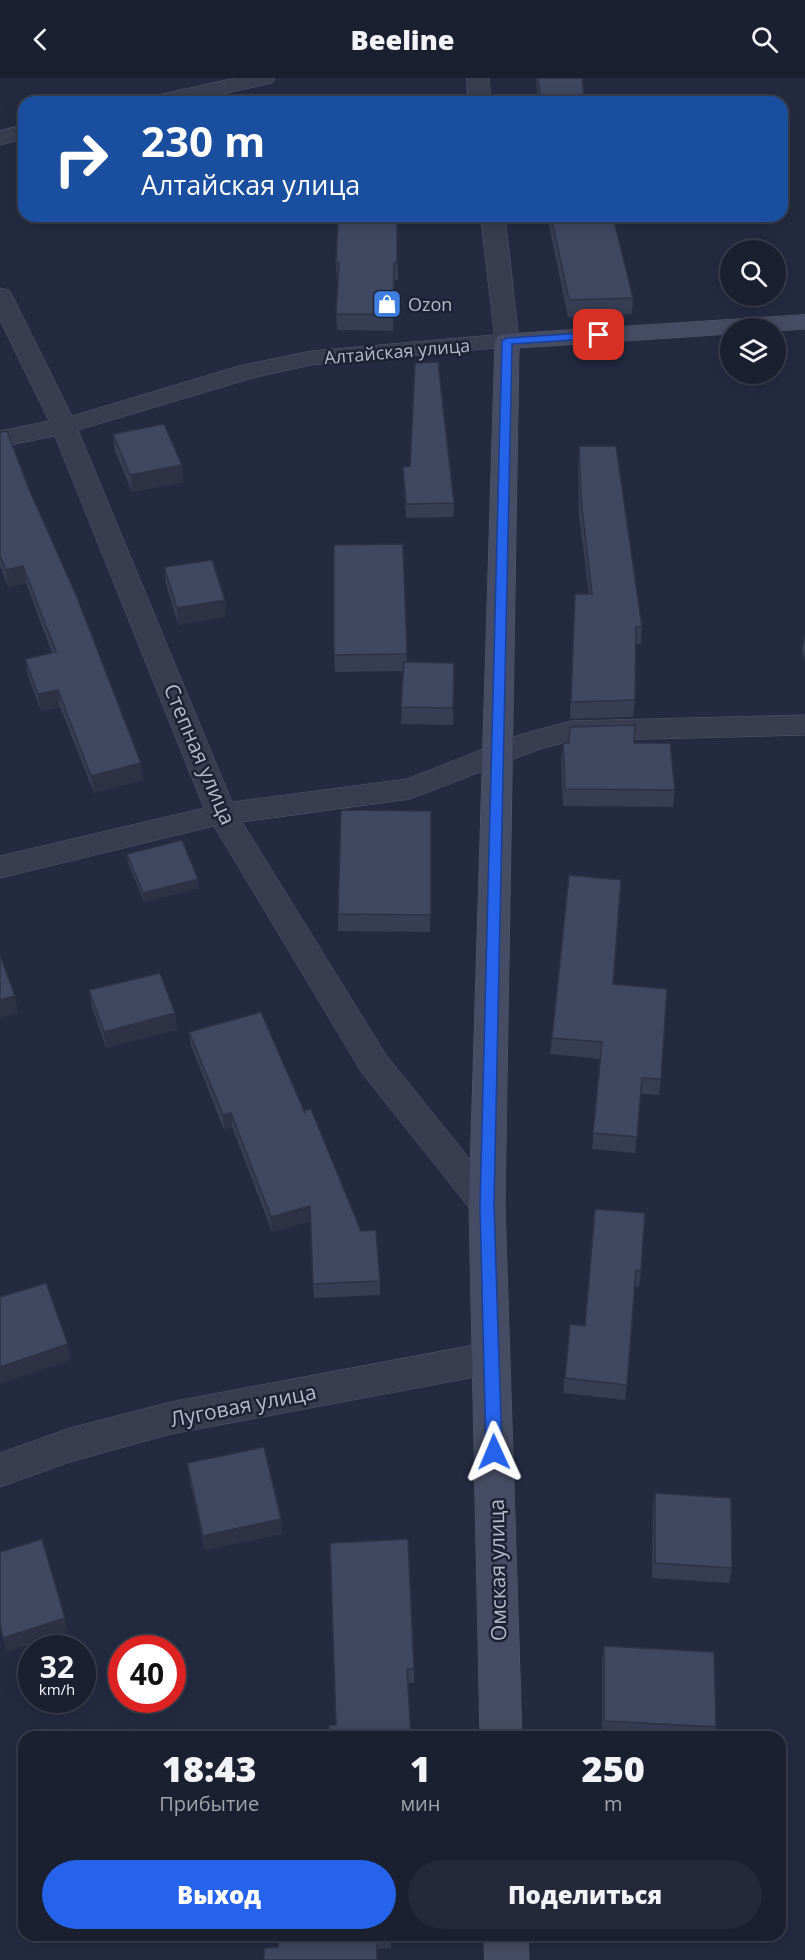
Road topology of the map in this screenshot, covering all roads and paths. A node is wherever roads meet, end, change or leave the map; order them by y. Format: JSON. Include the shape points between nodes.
{"nodes":[{"id":1,"x":264,"y":78,"type":"edge"},
{"id":2,"x":478,"y":78,"type":"edge"},
{"id":3,"x":184,"y":96,"type":"edge"},
{"id":4,"x":480,"y":96,"type":"edge"},
{"id":5,"x":18,"y":134,"type":"edge"},
{"id":6,"x":0,"y":138,"type":"edge"},
{"id":7,"x":494,"y":222,"type":"edge"},
{"id":8,"x":0,"y":296,"type":"edge"},
{"id":9,"x":805,"y":322,"type":"edge"},
{"id":10,"x":507,"y":341,"type":"junction"},
{"id":11,"x":64,"y":426,"type":"junction"},
{"id":12,"x":0,"y":439,"type":"edge"},
{"id":13,"x":805,"y":725,"type":"edge"},
{"id":14,"x":498,"y":754,"type":"junction"},
{"id":15,"x":222,"y":814,"type":"junction"},
{"id":16,"x":0,"y":867,"type":"edge"},
{"id":17,"x":487,"y":1205,"type":"junction"},
{"id":18,"x":491,"y":1358,"type":"junction"},
{"id":19,"x":0,"y":1470,"type":"edge"},
{"id":20,"x":501,"y":1731,"type":"edge"},
{"id":21,"x":506,"y":1941,"type":"edge"},
{"id":22,"x":507,"y":1960,"type":"edge"}],
"edges":[{"from":1,"to":3,"type":"street"},
{"from":2,"to":4,"type":"street"},
{"from":5,"to":6,"type":"street"},
{"from":7,"to":10,"type":"street","name":"Омская улица"},
{"from":8,"to":11,"type":"street","name":"Степная улица"},
{"from":9,"to":10,"type":"street","name":"Алтайская улица"},
{"from":10,"to":11,"type":"street","name":"Алтайская улица","via":[[279,363]]},
{"from":10,"to":14,"type":"street","name":"Омская улица"},
{"from":11,"to":12,"type":"street","name":"Алтайская улица"},
{"from":11,"to":15,"type":"street","name":"Степная улица"},
{"from":13,"to":14,"type":"street","via":[[571,731]]},
{"from":14,"to":15,"type":"street","via":[[410,789]]},
{"from":14,"to":17,"type":"street","name":"Омская улица"},
{"from":15,"to":16,"type":"street"},
{"from":15,"to":17,"type":"street","name":"Степная улица","via":[[374,1064]]},
{"from":17,"to":18,"type":"street","name":"Омская улица"},
{"from":18,"to":19,"type":"street","name":"Луговая улица","via":[[171,1418],[70,1445]]},
{"from":18,"to":20,"type":"street","name":"Омская улица"},
{"from":21,"to":22,"type":"street"}]}
